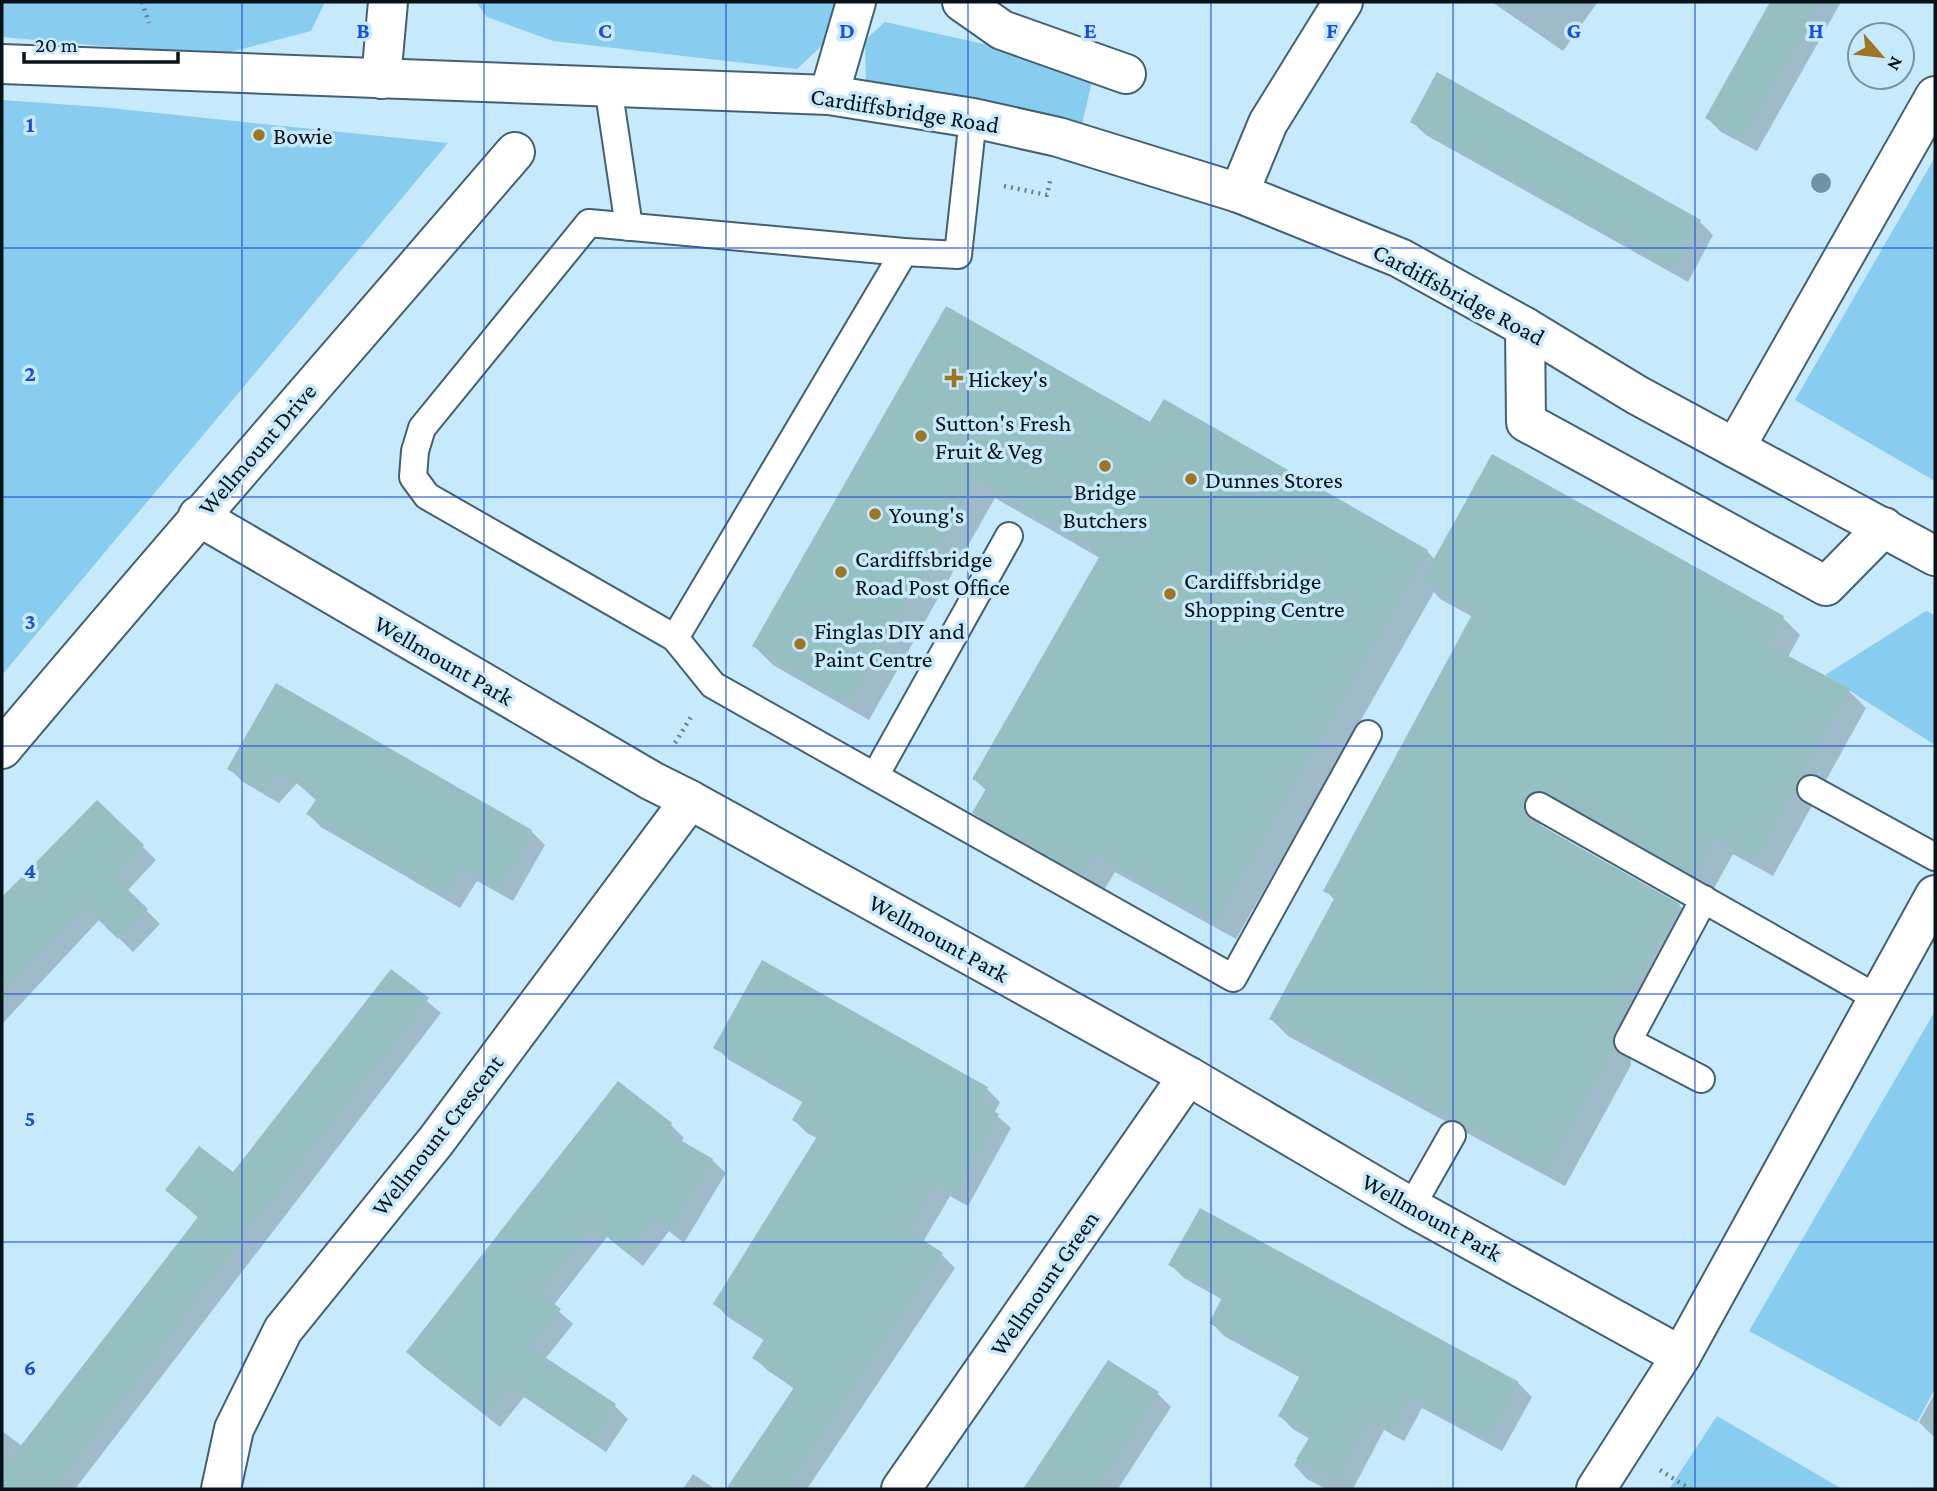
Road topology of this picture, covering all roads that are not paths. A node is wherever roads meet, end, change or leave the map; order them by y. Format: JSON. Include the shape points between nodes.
{"nodes":[{"id":1,"x":388,"y":2,"type":"edge"},
{"id":2,"x":856,"y":2,"type":"edge"},
{"id":3,"x":962,"y":2,"type":"edge"},
{"id":4,"x":1343,"y":2,"type":"edge"},
{"id":5,"x":2,"y":64,"type":"edge"},
{"id":6,"x":1126,"y":74,"type":"dead end"},
{"id":7,"x":381,"y":79,"type":"junction"},
{"id":8,"x":608,"y":86,"type":"junction"},
{"id":9,"x":828,"y":95,"type":"junction"},
{"id":10,"x":1935,"y":96,"type":"edge"},
{"id":11,"x":974,"y":118,"type":"junction"},
{"id":12,"x":515,"y":152,"type":"dead end"},
{"id":13,"x":1238,"y":193,"type":"junction"},
{"id":14,"x":629,"y":227,"type":"junction"},
{"id":15,"x":904,"y":252,"type":"junction"},
{"id":16,"x":1525,"y":327,"type":"junction"},
{"id":17,"x":1735,"y":448,"type":"junction"},
{"id":18,"x":198,"y":516,"type":"junction"},
{"id":19,"x":1884,"y":527,"type":"junction"},
{"id":20,"x":1009,"y":536,"type":"dead end"},
{"id":21,"x":1935,"y":556,"type":"edge"},
{"id":22,"x":675,"y":638,"type":"junction"},
{"id":23,"x":1368,"y":734,"type":"dead end"},
{"id":24,"x":2,"y":749,"type":"edge"},
{"id":25,"x":875,"y":776,"type":"junction"},
{"id":26,"x":1811,"y":789,"type":"dead end"},
{"id":27,"x":690,"y":800,"type":"junction"},
{"id":28,"x":1539,"y":806,"type":"dead end"},
{"id":29,"x":1935,"y":858,"type":"edge"},
{"id":30,"x":1935,"y":895,"type":"edge"},
{"id":31,"x":1704,"y":899,"type":"junction"},
{"id":32,"x":1879,"y":999,"type":"junction"},
{"id":33,"x":1188,"y":1076,"type":"junction"},
{"id":34,"x":1700,"y":1079,"type":"dead end"},
{"id":35,"x":1452,"y":1135,"type":"dead end"},
{"id":36,"x":1411,"y":1206,"type":"junction"},
{"id":37,"x":1681,"y":1356,"type":"junction"},
{"id":38,"x":221,"y":1489,"type":"edge"},
{"id":39,"x":901,"y":1489,"type":"edge"},
{"id":40,"x":1597,"y":1489,"type":"edge"}],
"edges":[{"from":1,"to":7,"type":"street"},
{"from":2,"to":9,"type":"street"},
{"from":3,"to":6,"type":"street","via":[[1002,30]]},
{"from":4,"to":13,"type":"street","via":[[1268,123]]},
{"from":5,"to":7,"type":"street","name":"Cardiffsbridge Road"},
{"from":7,"to":8,"type":"street","name":"Cardiffsbridge Road"},
{"from":8,"to":9,"type":"street","name":"Cardiffsbridge Road"},
{"from":8,"to":14,"type":"lane"},
{"from":9,"to":11,"type":"street","name":"Cardiffsbridge Road"},
{"from":10,"to":17,"type":"street"},
{"from":11,"to":13,"type":"street","name":"Cardiffsbridge Road","via":[[1058,137]]},
{"from":11,"to":15,"type":"lane","via":[[958,255]]},
{"from":12,"to":18,"type":"street","name":"Wellmount Drive"},
{"from":13,"to":16,"type":"street","name":"Cardiffsbridge Road","via":[[1400,258]]},
{"from":14,"to":15,"type":"lane"},
{"from":14,"to":22,"type":"lane","via":[[589,223],[422,428],[413,477],[427,496]]},
{"from":15,"to":22,"type":"lane"},
{"from":16,"to":17,"type":"street","name":"Cardiffsbridge Road"},
{"from":16,"to":19,"type":"street","via":[[1526,422],[1826,586]]},
{"from":17,"to":19,"type":"street","name":"Cardiffsbridge Road"},
{"from":18,"to":24,"type":"street","name":"Wellmount Drive"},
{"from":18,"to":27,"type":"street","name":"Wellmount Park"},
{"from":19,"to":21,"type":"street","name":"Cardiffsbridge Road"},
{"from":20,"to":25,"type":"lane"},
{"from":22,"to":25,"type":"lane","via":[[713,685]]},
{"from":23,"to":25,"type":"lane","via":[[1233,978]]},
{"from":26,"to":29,"type":"lane"},
{"from":27,"to":33,"type":"street","name":"Wellmount Park"},
{"from":27,"to":38,"type":"street","name":"Wellmount Crescent","via":[[436,1140],[283,1330],[234,1429]]},
{"from":28,"to":31,"type":"lane"},
{"from":30,"to":32,"type":"street"},
{"from":31,"to":32,"type":"lane"},
{"from":31,"to":34,"type":"lane","via":[[1628,1041]]},
{"from":32,"to":37,"type":"street"},
{"from":33,"to":36,"type":"street","name":"Wellmount Park"},
{"from":33,"to":39,"type":"street","name":"Wellmount Green"},
{"from":35,"to":36,"type":"lane"},
{"from":36,"to":37,"type":"street","name":"Wellmount Park"},
{"from":37,"to":40,"type":"street"}]}
